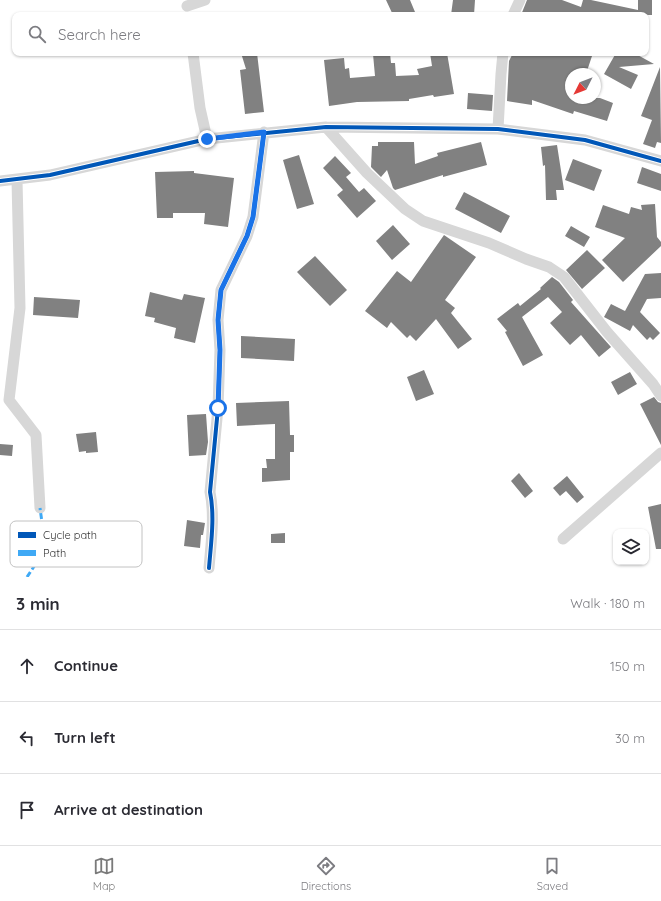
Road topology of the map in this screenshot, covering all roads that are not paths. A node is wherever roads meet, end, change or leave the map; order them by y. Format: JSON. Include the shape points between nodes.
{"nodes":[{"id":1,"x":205,"y":0,"type":"edge"},
{"id":2,"x":520,"y":0,"type":"edge"},
{"id":3,"x":187,"y":7,"type":"edge"},
{"id":4,"x":514,"y":12,"type":"edge"},
{"id":5,"x":193,"y":56,"type":"edge"},
{"id":6,"x":503,"y":56,"type":"edge"},
{"id":7,"x":326,"y":127,"type":"junction"},
{"id":8,"x":498,"y":129,"type":"junction"},
{"id":9,"x":264,"y":132,"type":"junction"},
{"id":10,"x":207,"y":139,"type":"junction"},
{"id":11,"x":661,"y":161,"type":"edge"},
{"id":12,"x":17,"y":180,"type":"junction"},
{"id":13,"x":0,"y":181,"type":"edge"},
{"id":14,"x":661,"y":396,"type":"edge"},
{"id":15,"x":661,"y":452,"type":"edge"},
{"id":16,"x":40,"y":508,"type":"dead end"},
{"id":17,"x":563,"y":539,"type":"dead end"},
{"id":18,"x":209,"y":568,"type":"dead end"}],
"edges":[{"from":1,"to":3,"type":"street"},
{"from":2,"to":4,"type":"street"},
{"from":5,"to":10,"type":"street"},
{"from":6,"to":8,"type":"street"},
{"from":7,"to":8,"type":"street"},
{"from":7,"to":9,"type":"street"},
{"from":7,"to":14,"type":"street","via":[[373,178],[405,209],[423,221],[490,243],[549,267],[564,277]]},
{"from":8,"to":11,"type":"street","via":[[585,140]]},
{"from":9,"to":10,"type":"street"},
{"from":9,"to":18,"type":"street","via":[[253,217],[247,236],[221,290],[218,320],[218,408],[210,492],[212,503]]},
{"from":10,"to":12,"type":"street","via":[[50,175]]},
{"from":12,"to":13,"type":"street"},
{"from":12,"to":16,"type":"street","via":[[20,308],[9,400],[36,435]]},
{"from":15,"to":17,"type":"street"}]}
